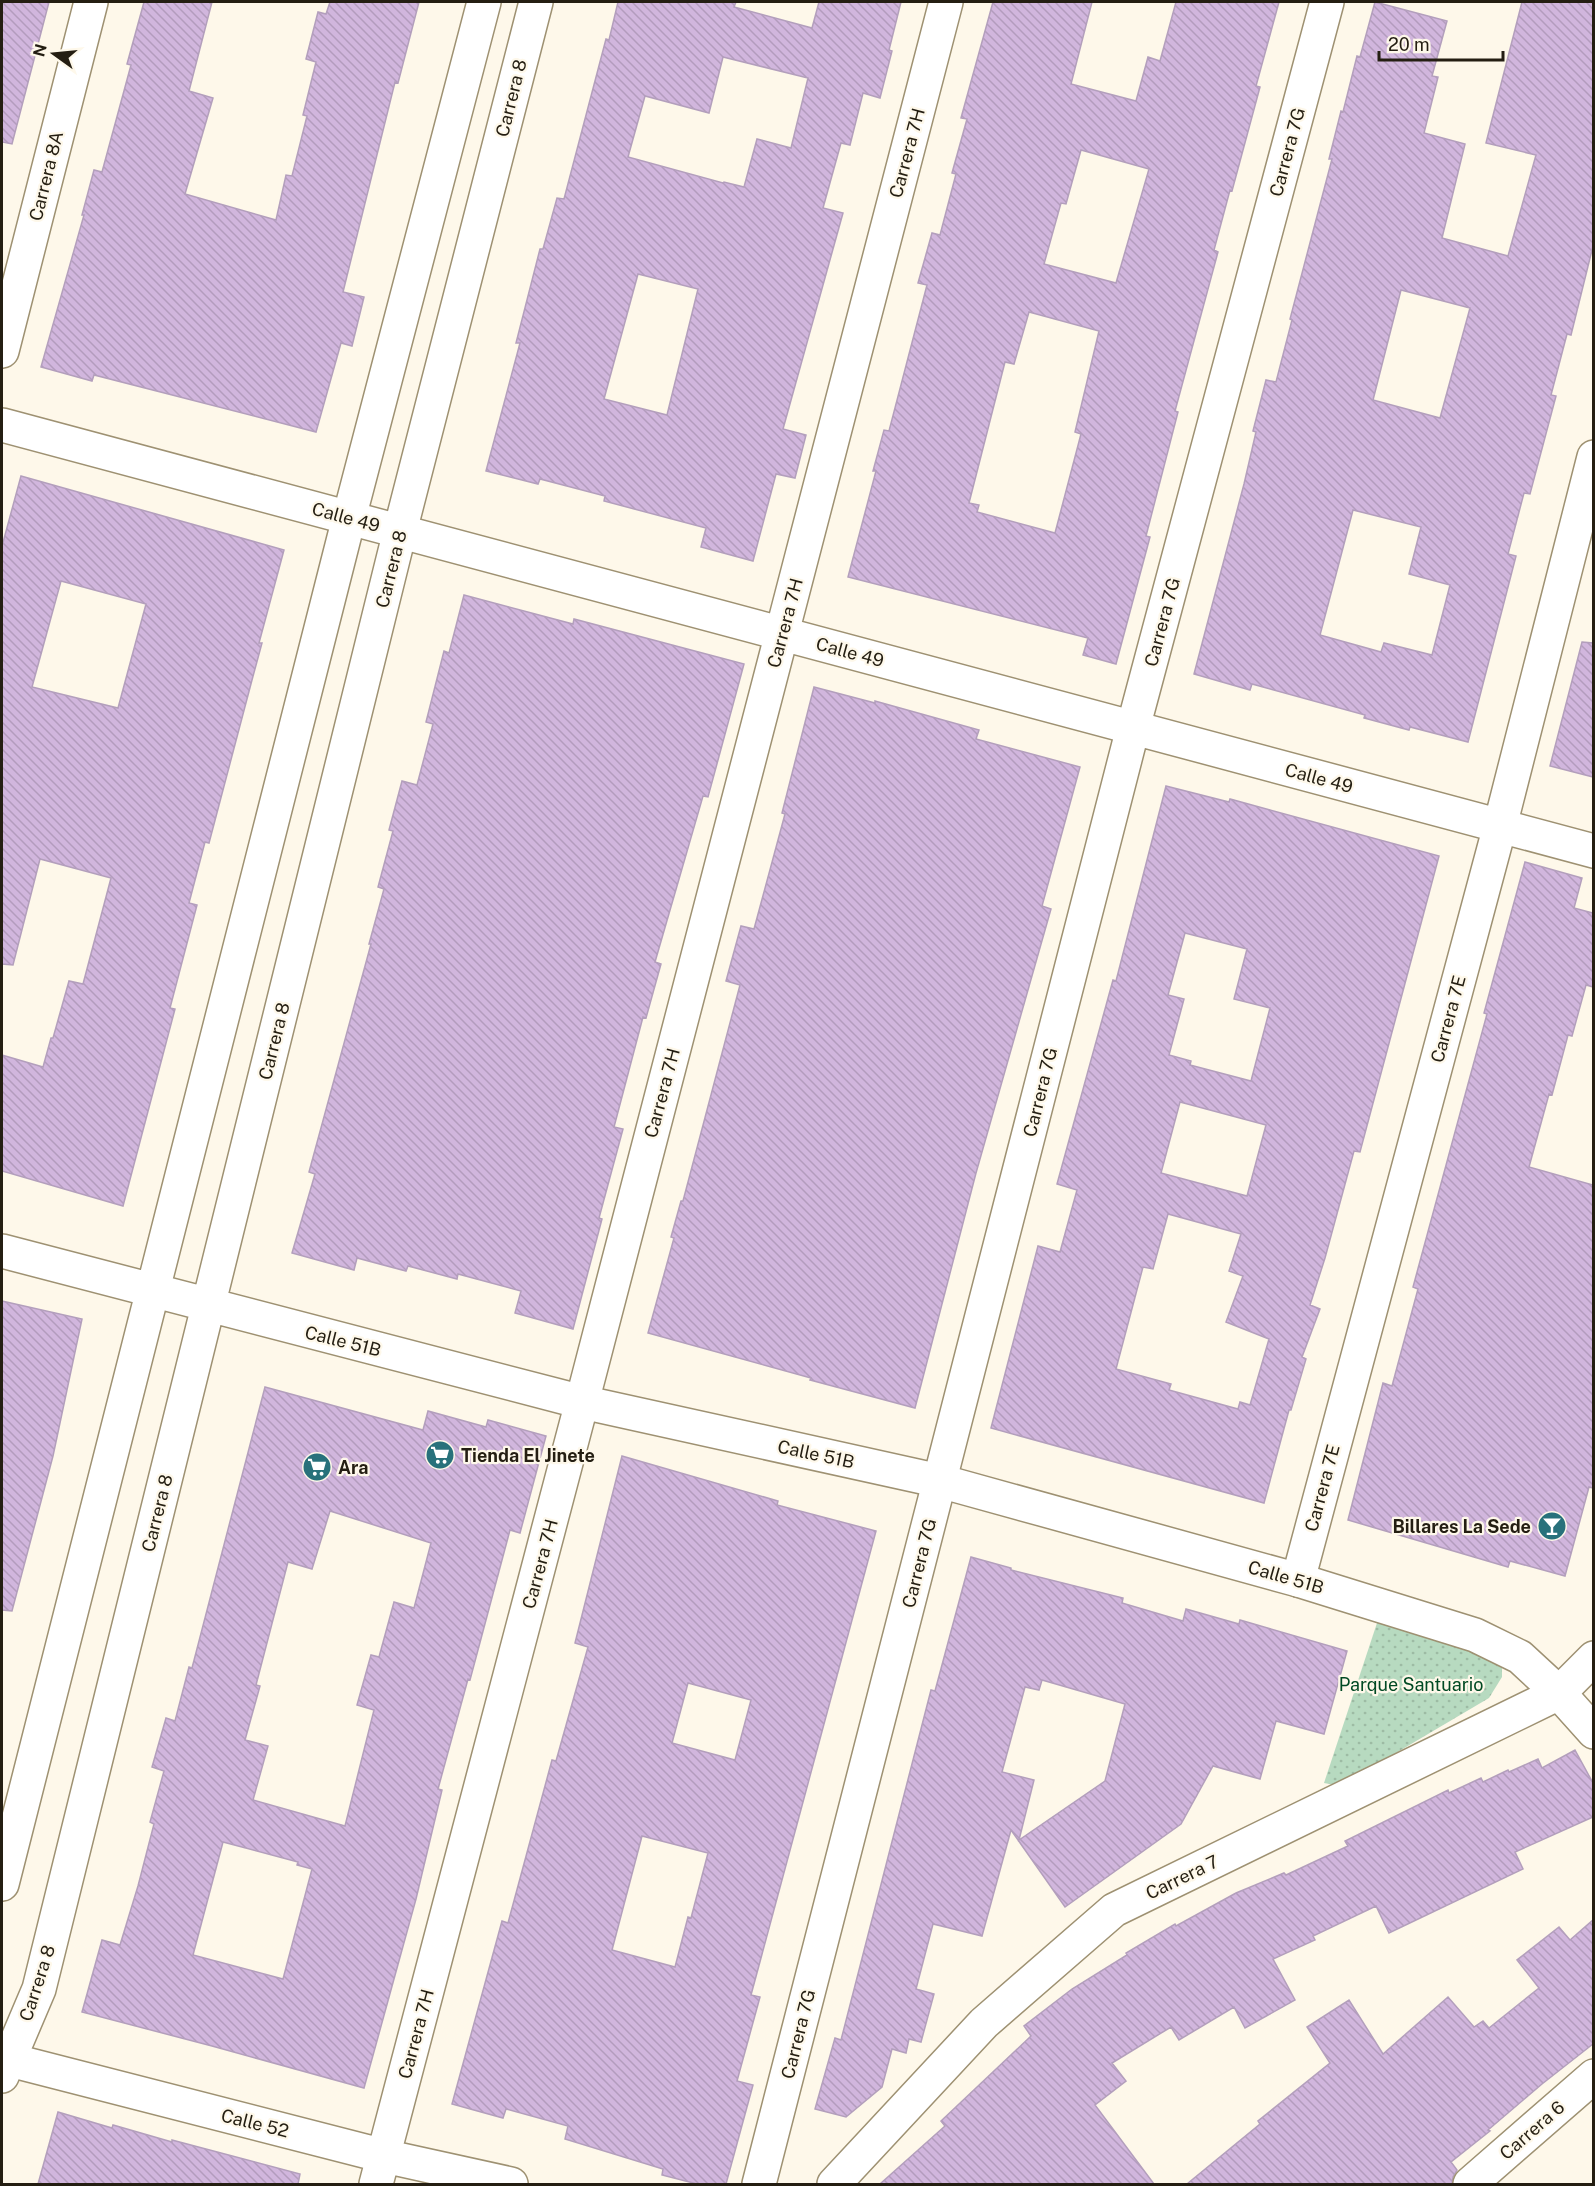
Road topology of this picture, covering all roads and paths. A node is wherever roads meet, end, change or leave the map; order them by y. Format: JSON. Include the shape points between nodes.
{"nodes":[{"id":1,"x":91,"y":2,"type":"edge"},
{"id":2,"x":484,"y":2,"type":"edge"},
{"id":3,"x":536,"y":2,"type":"edge"},
{"id":4,"x":946,"y":2,"type":"edge"},
{"id":5,"x":1327,"y":2,"type":"edge"},
{"id":6,"x":2,"y":351,"type":"edge"},
{"id":7,"x":2,"y":425,"type":"edge"},
{"id":8,"x":1593,"y":457,"type":"edge"},
{"id":9,"x":349,"y":518,"type":"junction"},
{"id":10,"x":400,"y":531,"type":"junction"},
{"id":11,"x":782,"y":634,"type":"junction"},
{"id":12,"x":1133,"y":728,"type":"junction"},
{"id":13,"x":1500,"y":826,"type":"junction"},
{"id":14,"x":1593,"y":851,"type":"edge"},
{"id":15,"x":2,"y":1251,"type":"edge"},
{"id":16,"x":153,"y":1292,"type":"junction"},
{"id":17,"x":208,"y":1306,"type":"junction"},
{"id":18,"x":582,"y":1402,"type":"junction"},
{"id":19,"x":940,"y":1481,"type":"junction"},
{"id":20,"x":1298,"y":1580,"type":"junction"},
{"id":21,"x":1593,"y":1658,"type":"edge"},
{"id":22,"x":1559,"y":1693,"type":"junction"},
{"id":23,"x":1593,"y":1732,"type":"edge"},
{"id":24,"x":2,"y":1884,"type":"edge"},
{"id":25,"x":4,"y":2064,"type":"edge"},
{"id":26,"x":1593,"y":2076,"type":"edge"},
{"id":27,"x":380,"y":2170,"type":"edge"},
{"id":28,"x":511,"y":2184,"type":"edge"},
{"id":29,"x":759,"y":2184,"type":"edge"},
{"id":30,"x":834,"y":2184,"type":"edge"},
{"id":31,"x":1470,"y":2184,"type":"edge"}],
"edges":[{"from":1,"to":6,"type":"street","name":"Carrera 8A"},
{"from":2,"to":9,"type":"street"},
{"from":3,"to":10,"type":"street","name":"Carrera 8"},
{"from":4,"to":11,"type":"street","name":"Carrera 7H"},
{"from":5,"to":12,"type":"street","name":"Carrera 7G"},
{"from":7,"to":9,"type":"street","name":"Calle 49"},
{"from":8,"to":13,"type":"street","name":"Carrera 7E"},
{"from":9,"to":10,"type":"street","name":"Calle 49"},
{"from":9,"to":16,"type":"street"},
{"from":10,"to":11,"type":"street","name":"Calle 49"},
{"from":10,"to":17,"type":"street","name":"Carrera 8"},
{"from":11,"to":12,"type":"street","name":"Calle 49"},
{"from":11,"to":18,"type":"street","name":"Carrera 7H"},
{"from":12,"to":13,"type":"street","name":"Calle 49"},
{"from":12,"to":19,"type":"street","name":"Carrera 7G"},
{"from":13,"to":14,"type":"street","name":"Calle 49"},
{"from":13,"to":20,"type":"street","name":"Carrera 7E"},
{"from":15,"to":16,"type":"street","name":"Calle 51B"},
{"from":16,"to":17,"type":"street","name":"Calle 51B"},
{"from":16,"to":24,"type":"street"},
{"from":17,"to":18,"type":"street","name":"Calle 51B"},
{"from":17,"to":25,"type":"street","name":"Carrera 8","via":[[39,1989]]},
{"from":18,"to":19,"type":"street","name":"Calle 51B"},
{"from":18,"to":27,"type":"street","name":"Carrera 7H"},
{"from":19,"to":20,"type":"street","name":"Calle 51B"},
{"from":19,"to":29,"type":"street","name":"Carrera 7G"},
{"from":20,"to":22,"type":"street","name":"Calle 51B","via":[[1475,1635],[1520,1657]]},
{"from":21,"to":22,"type":"street","name":"Carrera 7"},
{"from":22,"to":23,"type":"street","name":"Calle 51B"},
{"from":22,"to":30,"type":"street","name":"Carrera 7","via":[[1114,1910],[984,2023]]},
{"from":25,"to":27,"type":"street","name":"Calle 52"},
{"from":26,"to":31,"type":"street","name":"Carrera 6"},
{"from":27,"to":28,"type":"street","name":"Calle 52"}]}
